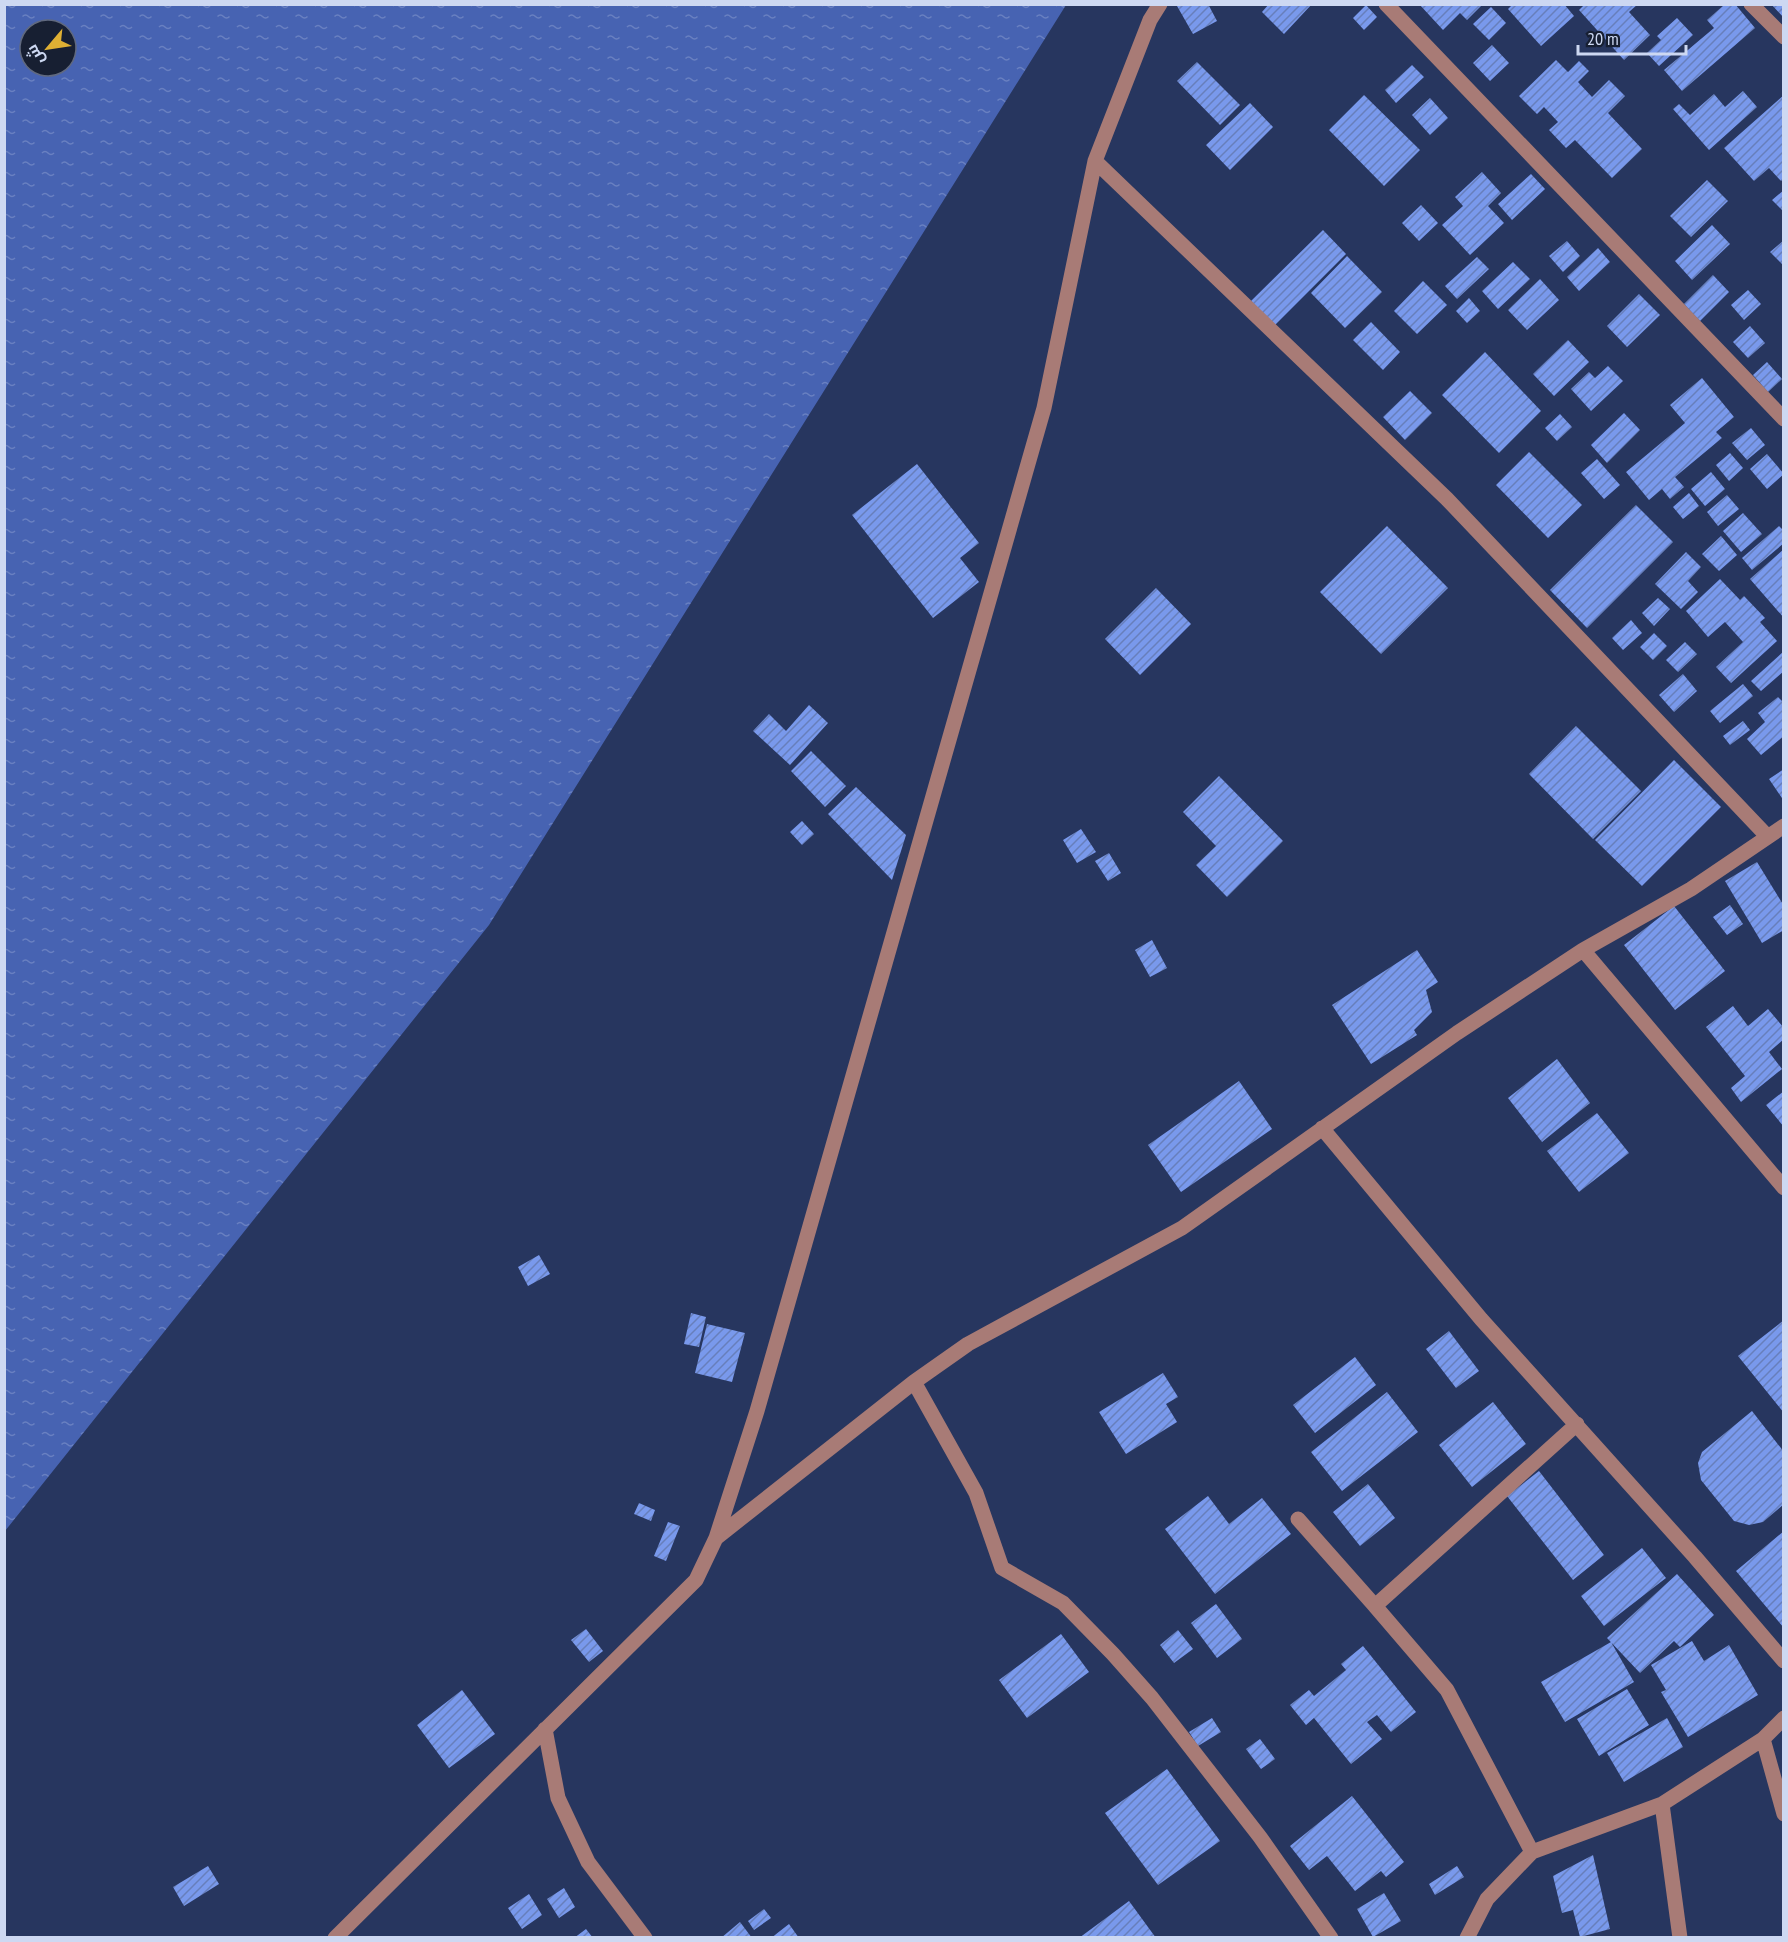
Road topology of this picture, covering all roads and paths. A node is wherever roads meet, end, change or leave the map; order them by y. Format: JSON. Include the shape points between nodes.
{"nodes":[{"id":1,"x":1160,"y":4,"type":"edge"},
{"id":2,"x":1386,"y":4,"type":"edge"},
{"id":3,"x":1751,"y":4,"type":"edge"},
{"id":4,"x":1784,"y":37,"type":"edge"},
{"id":5,"x":1095,"y":160,"type":"junction"},
{"id":6,"x":1784,"y":419,"type":"edge"},
{"id":7,"x":1784,"y":826,"type":"edge"},
{"id":8,"x":1767,"y":836,"type":"junction"},
{"id":9,"x":1583,"y":950,"type":"junction"},
{"id":10,"x":1322,"y":1128,"type":"junction"},
{"id":11,"x":1784,"y":1188,"type":"edge"},
{"id":12,"x":914,"y":1382,"type":"junction"},
{"id":13,"x":1577,"y":1424,"type":"junction"},
{"id":14,"x":1298,"y":1519,"type":"dead end"},
{"id":15,"x":716,"y":1538,"type":"junction"},
{"id":16,"x":1375,"y":1606,"type":"junction"},
{"id":17,"x":1784,"y":1661,"type":"edge"},
{"id":18,"x":1784,"y":1718,"type":"edge"},
{"id":19,"x":545,"y":1729,"type":"junction"},
{"id":20,"x":1763,"y":1739,"type":"junction"},
{"id":21,"x":1662,"y":1804,"type":"junction"},
{"id":22,"x":1784,"y":1814,"type":"edge"},
{"id":23,"x":1532,"y":1852,"type":"junction"},
{"id":24,"x":335,"y":1938,"type":"edge"},
{"id":25,"x":645,"y":1938,"type":"edge"},
{"id":26,"x":1331,"y":1938,"type":"edge"},
{"id":27,"x":1467,"y":1938,"type":"edge"},
{"id":28,"x":1680,"y":1938,"type":"edge"}],
"edges":[{"from":1,"to":5,"type":"street","via":[[1150,20]]},
{"from":2,"to":6,"type":"street"},
{"from":3,"to":4,"type":"street"},
{"from":5,"to":8,"type":"street","via":[[1447,499]]},
{"from":5,"to":15,"type":"street","via":[[1044,408],[757,1411]]},
{"from":7,"to":8,"type":"street"},
{"from":8,"to":9,"type":"street","via":[[1691,889]]},
{"from":9,"to":10,"type":"street"},
{"from":9,"to":11,"type":"street"},
{"from":10,"to":12,"type":"street","via":[[1182,1228],[968,1344]]},
{"from":10,"to":13,"type":"street","via":[[1481,1319]]},
{"from":12,"to":15,"type":"street"},
{"from":12,"to":26,"type":"street","via":[[976,1493],[1002,1568],[1063,1603],[1113,1654],[1260,1837]]},
{"from":13,"to":16,"type":"street"},
{"from":13,"to":17,"type":"street"},
{"from":14,"to":16,"type":"street"},
{"from":15,"to":19,"type":"street","via":[[696,1580]]},
{"from":16,"to":23,"type":"street","via":[[1447,1690]]},
{"from":18,"to":20,"type":"street"},
{"from":19,"to":24,"type":"street"},
{"from":19,"to":25,"type":"street","via":[[558,1798],[588,1862]]},
{"from":20,"to":21,"type":"street"},
{"from":20,"to":22,"type":"street"},
{"from":21,"to":23,"type":"street"},
{"from":21,"to":28,"type":"street"},
{"from":23,"to":27,"type":"street","via":[[1487,1899]]}]}
